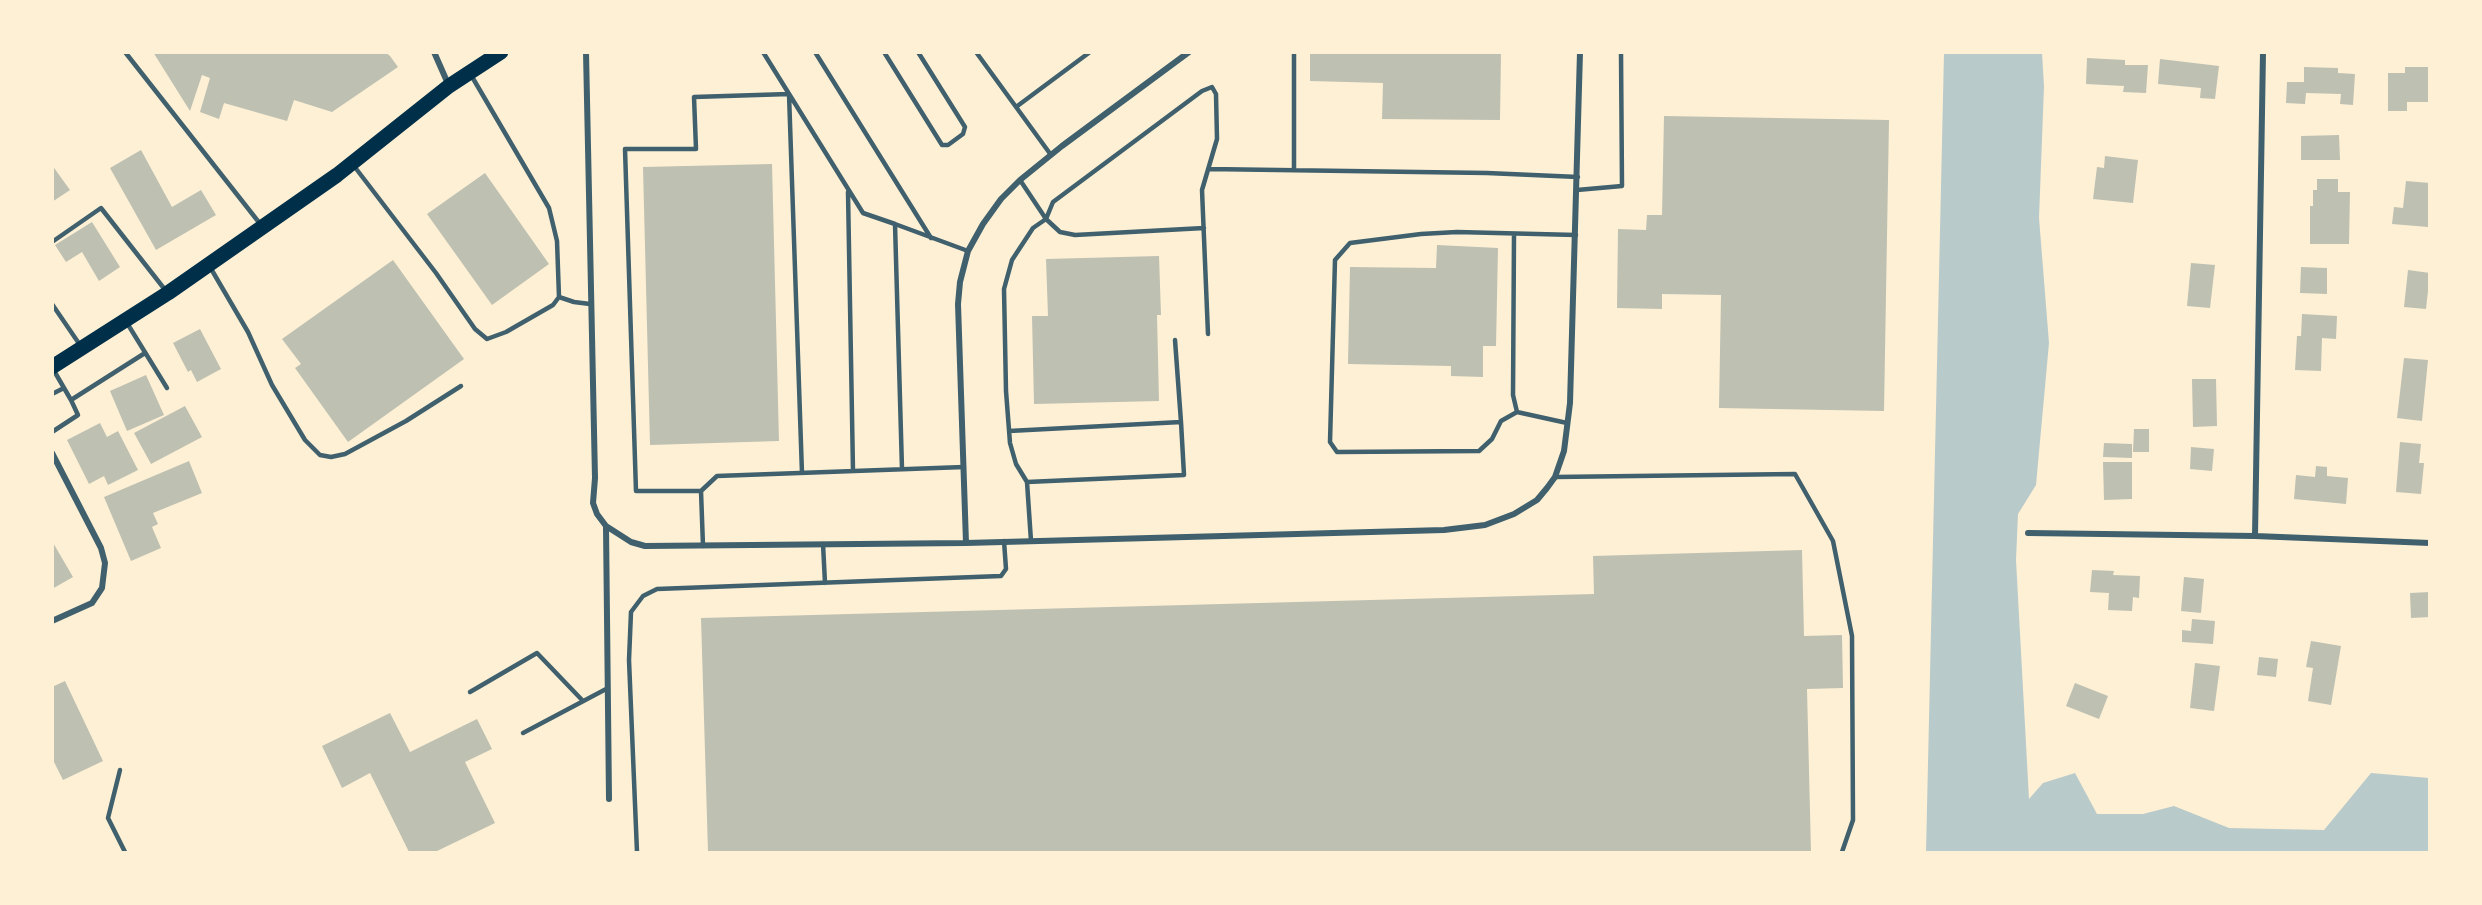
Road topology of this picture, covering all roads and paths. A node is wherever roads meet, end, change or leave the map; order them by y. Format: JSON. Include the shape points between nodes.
{"nodes":[{"id":1,"x":125,"y":52,"type":"edge"},
{"id":2,"x":434,"y":52,"type":"edge"},
{"id":3,"x":501,"y":52,"type":"edge"},
{"id":4,"x":586,"y":52,"type":"edge"},
{"id":5,"x":763,"y":52,"type":"edge"},
{"id":6,"x":815,"y":52,"type":"edge"},
{"id":7,"x":884,"y":52,"type":"edge"},
{"id":8,"x":918,"y":52,"type":"edge"},
{"id":9,"x":976,"y":52,"type":"edge"},
{"id":10,"x":1090,"y":52,"type":"edge"},
{"id":11,"x":1189,"y":52,"type":"edge"},
{"id":12,"x":1294,"y":52,"type":"edge"},
{"id":13,"x":1580,"y":52,"type":"edge"},
{"id":14,"x":1621,"y":52,"type":"edge"},
{"id":15,"x":2263,"y":52,"type":"edge"},
{"id":16,"x":470,"y":73,"type":"junction"},
{"id":17,"x":449,"y":86,"type":"junction"},
{"id":18,"x":789,"y":94,"type":"junction"},
{"id":19,"x":1016,"y":107,"type":"junction"},
{"id":20,"x":1051,"y":155,"type":"junction"},
{"id":21,"x":353,"y":164,"type":"junction"},
{"id":22,"x":1208,"y":169,"type":"junction"},
{"id":23,"x":1294,"y":170,"type":"junction"},
{"id":24,"x":1578,"y":177,"type":"junction"},
{"id":25,"x":1020,"y":180,"type":"junction"},
{"id":26,"x":1577,"y":190,"type":"junction"},
{"id":27,"x":848,"y":192,"type":"junction"},
{"id":28,"x":1046,"y":219,"type":"junction"},
{"id":29,"x":895,"y":224,"type":"junction"},
{"id":30,"x":263,"y":227,"type":"junction"},
{"id":31,"x":1204,"y":228,"type":"junction"},
{"id":32,"x":1514,"y":234,"type":"junction"},
{"id":33,"x":1576,"y":235,"type":"junction"},
{"id":34,"x":931,"y":238,"type":"junction"},
{"id":35,"x":52,"y":242,"type":"edge"},
{"id":36,"x":968,"y":251,"type":"junction"},
{"id":37,"x":208,"y":264,"type":"junction"},
{"id":38,"x":168,"y":292,"type":"junction"},
{"id":39,"x":559,"y":297,"type":"junction"},
{"id":40,"x":52,"y":304,"type":"edge"},
{"id":41,"x":590,"y":304,"type":"junction"},
{"id":42,"x":125,"y":320,"type":"junction"},
{"id":43,"x":1208,"y":334,"type":"dead end"},
{"id":44,"x":1175,"y":340,"type":"dead end"},
{"id":45,"x":82,"y":348,"type":"junction"},
{"id":46,"x":145,"y":353,"type":"junction"},
{"id":47,"x":52,"y":367,"type":"edge"},
{"id":48,"x":461,"y":386,"type":"dead end"},
{"id":49,"x":64,"y":388,"type":"junction"},
{"id":50,"x":167,"y":388,"type":"dead end"},
{"id":51,"x":52,"y":394,"type":"edge"},
{"id":52,"x":71,"y":400,"type":"junction"},
{"id":53,"x":1517,"y":412,"type":"junction"},
{"id":54,"x":1181,"y":422,"type":"junction"},
{"id":55,"x":1568,"y":423,"type":"junction"},
{"id":56,"x":1009,"y":431,"type":"junction"},
{"id":57,"x":52,"y":432,"type":"edge"},
{"id":58,"x":52,"y":453,"type":"edge"},
{"id":59,"x":964,"y":466,"type":"junction"},
{"id":60,"x":902,"y":469,"type":"junction"},
{"id":61,"x":853,"y":471,"type":"junction"},
{"id":62,"x":802,"y":473,"type":"junction"},
{"id":63,"x":1555,"y":477,"type":"junction"},
{"id":64,"x":1027,"y":482,"type":"junction"},
{"id":65,"x":701,"y":491,"type":"junction"},
{"id":66,"x":606,"y":526,"type":"junction"},
{"id":67,"x":2028,"y":533,"type":"dead end"},
{"id":68,"x":2254,"y":536,"type":"junction"},
{"id":69,"x":1004,"y":541,"type":"junction"},
{"id":70,"x":1031,"y":541,"type":"junction"},
{"id":71,"x":966,"y":543,"type":"junction"},
{"id":72,"x":2430,"y":543,"type":"edge"},
{"id":73,"x":823,"y":544,"type":"junction"},
{"id":74,"x":703,"y":546,"type":"junction"},
{"id":75,"x":825,"y":583,"type":"junction"},
{"id":76,"x":52,"y":621,"type":"edge"},
{"id":77,"x":608,"y":688,"type":"junction"},
{"id":78,"x":470,"y":692,"type":"dead end"},
{"id":79,"x":584,"y":701,"type":"junction"},
{"id":80,"x":523,"y":733,"type":"dead end"},
{"id":81,"x":120,"y":770,"type":"dead end"},
{"id":82,"x":609,"y":799,"type":"dead end"},
{"id":83,"x":125,"y":852,"type":"edge"},
{"id":84,"x":637,"y":852,"type":"edge"},
{"id":85,"x":1842,"y":852,"type":"edge"}],
"edges":[{"from":1,"to":30,"type":"lane"},
{"from":2,"to":17,"type":"street"},
{"from":3,"to":16,"type":"main road"},
{"from":4,"to":41,"type":"street"},
{"from":5,"to":18,"type":"lane"},
{"from":6,"to":34,"type":"lane"},
{"from":7,"to":8,"type":"lane","via":[[942,145],[948,145],[963,134],[964,127]]},
{"from":9,"to":19,"type":"lane"},
{"from":10,"to":19,"type":"lane"},
{"from":11,"to":20,"type":"street"},
{"from":12,"to":23,"type":"lane"},
{"from":13,"to":24,"type":"street"},
{"from":14,"to":26,"type":"lane","via":[[1623,186]]},
{"from":15,"to":68,"type":"street"},
{"from":16,"to":17,"type":"main road"},
{"from":16,"to":39,"type":"lane","via":[[549,208],[557,241]]},
{"from":17,"to":21,"type":"main road"},
{"from":18,"to":27,"type":"lane"},
{"from":18,"to":62,"type":"lane"},
{"from":18,"to":65,"type":"lane","via":[[694,97],[696,149],[625,149],[636,492]]},
{"from":19,"to":20,"type":"lane"},
{"from":20,"to":25,"type":"street"},
{"from":21,"to":30,"type":"main road"},
{"from":21,"to":39,"type":"lane","via":[[475,329],[487,339],[553,305]]},
{"from":22,"to":23,"type":"lane"},
{"from":22,"to":28,"type":"lane","via":[[1217,139],[1216,94],[1212,87],[1053,202]]},
{"from":22,"to":31,"type":"lane","via":[[1202,190]]},
{"from":23,"to":24,"type":"lane"},
{"from":24,"to":26,"type":"street"},
{"from":25,"to":28,"type":"lane"},
{"from":25,"to":36,"type":"street","via":[[1001,199]]},
{"from":26,"to":33,"type":"street"},
{"from":27,"to":29,"type":"lane","via":[[863,213]]},
{"from":27,"to":61,"type":"lane"},
{"from":28,"to":31,"type":"lane","via":[[1060,232],[1075,235]]},
{"from":28,"to":56,"type":"lane","via":[[1033,228],[1012,260],[1004,289]]},
{"from":29,"to":34,"type":"lane"},
{"from":29,"to":60,"type":"lane"},
{"from":30,"to":37,"type":"main road"},
{"from":31,"to":43,"type":"lane"},
{"from":32,"to":33,"type":"lane"},
{"from":32,"to":53,"type":"lane","via":[[1513,395]]},
{"from":32,"to":53,"type":"lane","via":[[1448,232],[1350,243],[1335,260],[1330,442],[1337,452],[1479,451],[1492,439],[1501,421]]},
{"from":33,"to":55,"type":"street"},
{"from":34,"to":36,"type":"lane"},
{"from":35,"to":38,"type":"lane","via":[[101,208]]},
{"from":36,"to":59,"type":"street","via":[[958,304]]},
{"from":37,"to":38,"type":"main road"},
{"from":37,"to":48,"type":"lane","via":[[304,440],[320,455],[345,454]]},
{"from":38,"to":42,"type":"main road"},
{"from":39,"to":41,"type":"lane"},
{"from":40,"to":45,"type":"lane"},
{"from":41,"to":66,"type":"street","via":[[594,503]]},
{"from":42,"to":45,"type":"main road"},
{"from":42,"to":46,"type":"lane"},
{"from":44,"to":54,"type":"lane"},
{"from":45,"to":47,"type":"main road"},
{"from":46,"to":50,"type":"lane"},
{"from":46,"to":52,"type":"lane"},
{"from":47,"to":49,"type":"lane"},
{"from":49,"to":51,"type":"lane"},
{"from":49,"to":52,"type":"lane"},
{"from":52,"to":57,"type":"lane","via":[[78,416]]},
{"from":53,"to":55,"type":"lane"},
{"from":54,"to":56,"type":"lane"},
{"from":54,"to":64,"type":"lane","via":[[1184,475]]},
{"from":55,"to":63,"type":"street"},
{"from":56,"to":64,"type":"lane","via":[[1016,464]]},
{"from":58,"to":76,"type":"street","via":[[101,548],[105,572],[102,588],[92,603]]},
{"from":59,"to":60,"type":"lane"},
{"from":59,"to":71,"type":"street"},
{"from":60,"to":61,"type":"lane"},
{"from":61,"to":62,"type":"lane"},
{"from":62,"to":65,"type":"lane","via":[[717,476]]},
{"from":63,"to":70,"type":"street","via":[[1537,500],[1514,514],[1468,528]]},
{"from":63,"to":85,"type":"lane","via":[[1794,474],[1833,541],[1852,636],[1853,820]]},
{"from":64,"to":70,"type":"lane"},
{"from":65,"to":74,"type":"lane"},
{"from":66,"to":74,"type":"street","via":[[631,543],[645,546]]},
{"from":66,"to":77,"type":"street"},
{"from":67,"to":68,"type":"street"},
{"from":68,"to":72,"type":"street"},
{"from":69,"to":70,"type":"street"},
{"from":69,"to":71,"type":"street"},
{"from":69,"to":75,"type":"lane","via":[[1006,569],[1001,576]]},
{"from":71,"to":73,"type":"street"},
{"from":73,"to":74,"type":"street"},
{"from":73,"to":75,"type":"lane"},
{"from":75,"to":84,"type":"lane","via":[[657,589],[643,596],[631,612],[629,660]]},
{"from":77,"to":79,"type":"lane"},
{"from":77,"to":82,"type":"street"},
{"from":78,"to":79,"type":"lane","via":[[537,653]]},
{"from":79,"to":80,"type":"lane"},
{"from":81,"to":83,"type":"lane","via":[[108,818]]}]}
